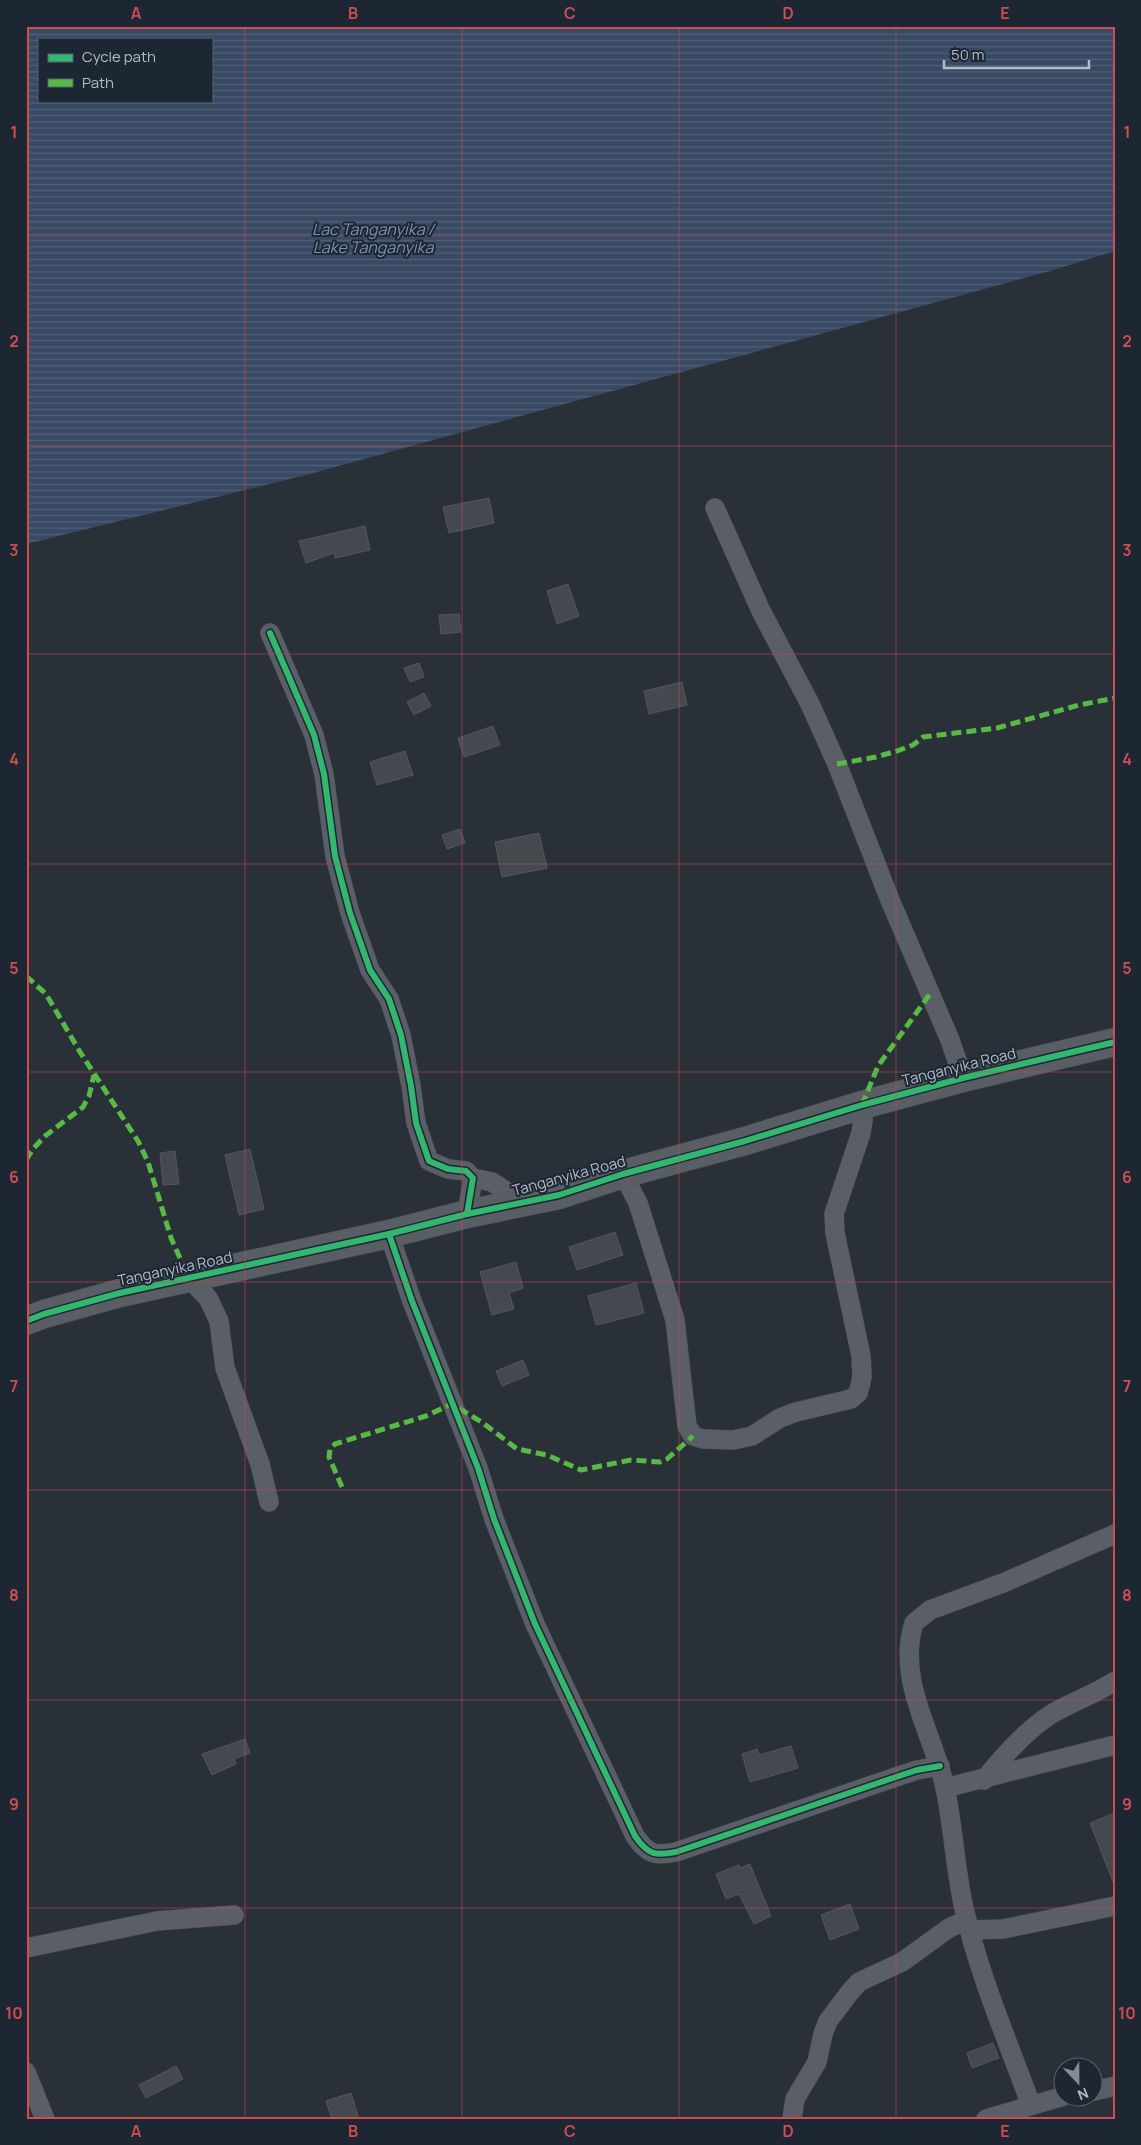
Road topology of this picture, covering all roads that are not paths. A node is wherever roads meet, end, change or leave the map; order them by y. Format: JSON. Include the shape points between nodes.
{"nodes":[{"id":1,"x":715,"y":508,"type":"dead end"},
{"id":2,"x":270,"y":633,"type":"dead end"},
{"id":3,"x":1115,"y":1042,"type":"edge"},
{"id":4,"x":964,"y":1078,"type":"junction"},
{"id":5,"x":862,"y":1105,"type":"junction"},
{"id":6,"x":623,"y":1174,"type":"junction"},
{"id":7,"x":473,"y":1178,"type":"junction"},
{"id":8,"x":523,"y":1202,"type":"junction"},
{"id":9,"x":467,"y":1214,"type":"junction"},
{"id":10,"x":389,"y":1234,"type":"junction"},
{"id":11,"x":189,"y":1278,"type":"junction"},
{"id":12,"x":26,"y":1321,"type":"edge"},
{"id":13,"x":270,"y":1502,"type":"dead end"},
{"id":14,"x":1115,"y":1534,"type":"edge"},
{"id":15,"x":1115,"y":1681,"type":"edge"},
{"id":16,"x":1115,"y":1745,"type":"edge"},
{"id":17,"x":940,"y":1766,"type":"junction"},
{"id":18,"x":984,"y":1780,"type":"junction"},
{"id":19,"x":945,"y":1788,"type":"junction"},
{"id":20,"x":1115,"y":1906,"type":"edge"},
{"id":21,"x":234,"y":1915,"type":"dead end"},
{"id":22,"x":969,"y":1925,"type":"junction"},
{"id":23,"x":26,"y":1948,"type":"edge"},
{"id":24,"x":26,"y":2072,"type":"edge"},
{"id":25,"x":1054,"y":2099,"type":"edge"},
{"id":26,"x":1031,"y":2105,"type":"junction"},
{"id":27,"x":46,"y":2119,"type":"edge"},
{"id":28,"x":792,"y":2119,"type":"edge"},
{"id":29,"x":986,"y":2119,"type":"edge"}],
"edges":[{"from":1,"to":4,"type":"street","via":[[761,611],[810,704],[837,764]]},
{"from":2,"to":7,"type":"street","via":[[314,735],[324,774],[335,856],[350,913],[370,970],[389,999],[401,1035],[422,1144],[429,1161],[448,1169],[466,1171]]},
{"from":3,"to":4,"type":"street","name":"Tanganyika Road"},
{"from":4,"to":5,"type":"street","name":"Tanganyika Road"},
{"from":5,"to":6,"type":"street","name":"Tanganyika Road"},
{"from":5,"to":6,"type":"street","via":[[861,1133],[834,1214],[835,1233],[861,1356],[862,1377],[858,1393],[850,1399],[780,1418],[752,1436],[733,1440],[703,1439],[693,1436],[687,1426],[675,1320],[638,1203]]},
{"from":6,"to":8,"type":"street","name":"Tanganyika Road","via":[[559,1195]]},
{"from":7,"to":8,"type":"street","via":[[492,1182]]},
{"from":7,"to":9,"type":"street"},
{"from":8,"to":9,"type":"street","name":"Tanganyika Road"},
{"from":9,"to":10,"type":"street","name":"Tanganyika Road"},
{"from":10,"to":11,"type":"street","name":"Tanganyika Road"},
{"from":10,"to":17,"type":"street","via":[[535,1624],[635,1836],[645,1849],[652,1854],[676,1852],[892,1778]]},
{"from":11,"to":12,"type":"street","name":"Tanganyika Road"},
{"from":11,"to":13,"type":"street","via":[[208,1298],[219,1321],[225,1368],[260,1464]]},
{"from":14,"to":17,"type":"street","via":[[1003,1583],[930,1610],[914,1623],[909,1645],[910,1674]]},
{"from":15,"to":18,"type":"street","via":[[1035,1726],[1007,1752]]},
{"from":16,"to":18,"type":"street"},
{"from":17,"to":19,"type":"street"},
{"from":18,"to":19,"type":"street"},
{"from":19,"to":22,"type":"street"},
{"from":20,"to":22,"type":"street","via":[[1003,1929]]},
{"from":21,"to":23,"type":"street","via":[[157,1921]]},
{"from":22,"to":26,"type":"street"},
{"from":22,"to":28,"type":"street","via":[[949,1928],[902,1962],[859,1982],[828,2021],[817,2062],[795,2099]]},
{"from":24,"to":27,"type":"street"},
{"from":25,"to":26,"type":"street"},
{"from":26,"to":29,"type":"street"}]}
